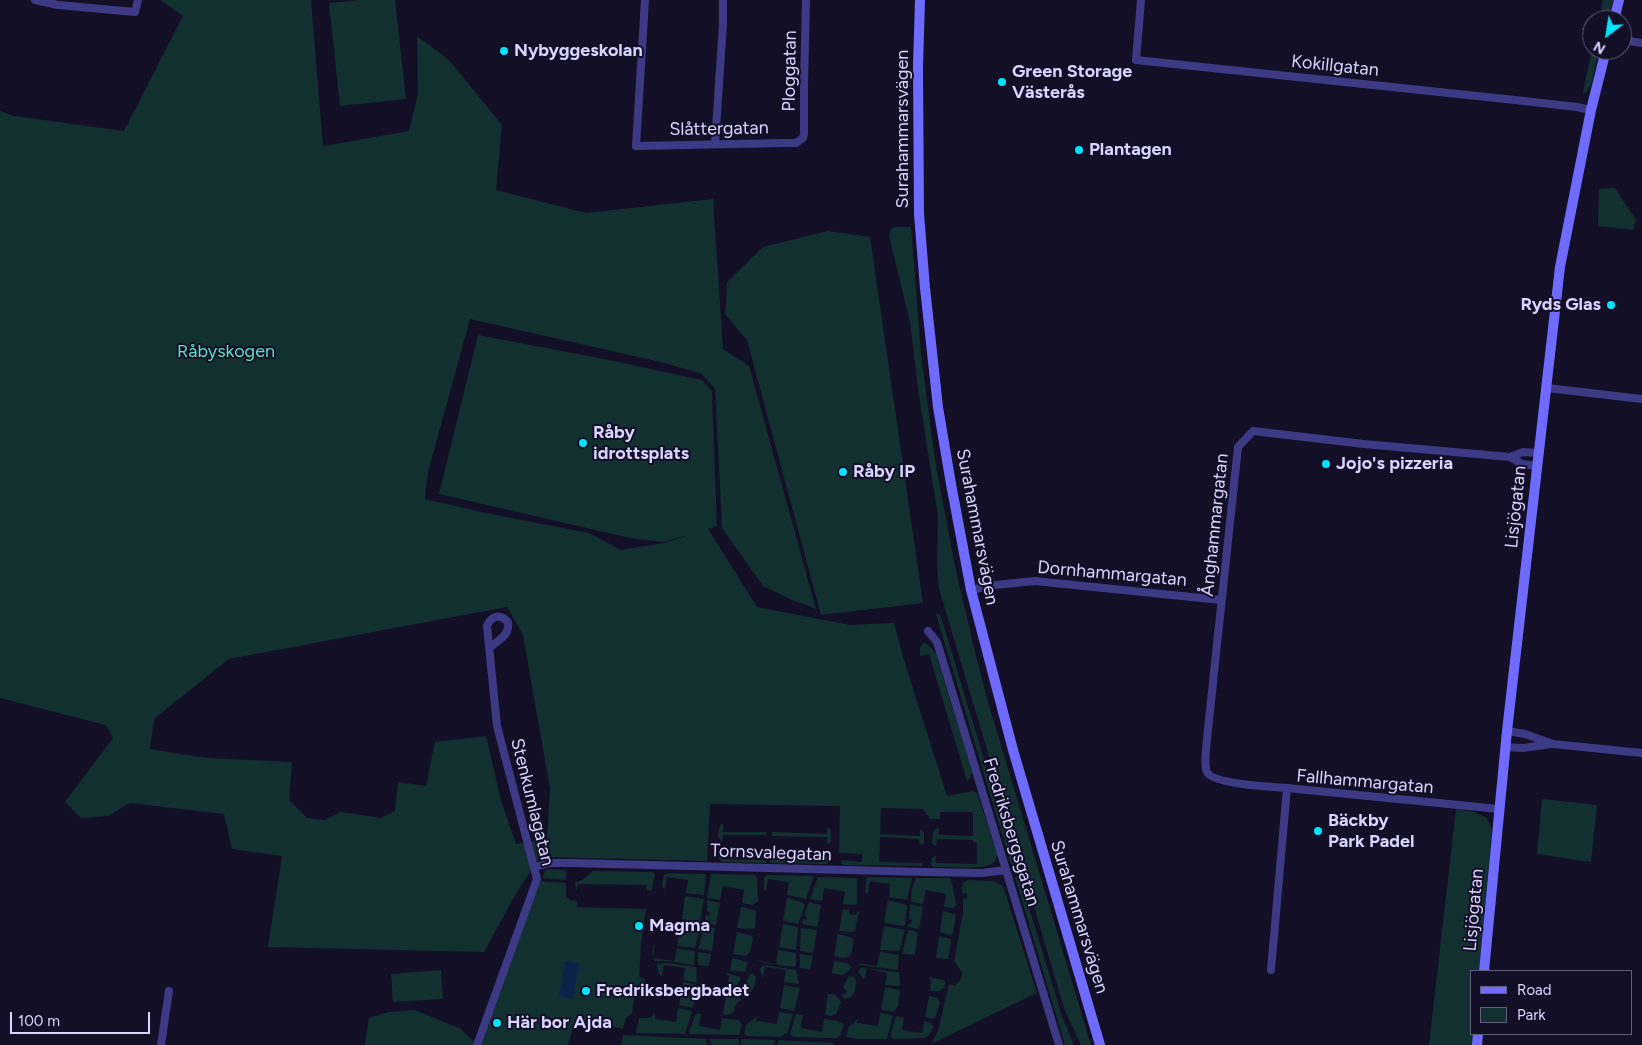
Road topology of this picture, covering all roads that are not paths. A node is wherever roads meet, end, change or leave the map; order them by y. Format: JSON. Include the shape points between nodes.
{"nodes":[{"id":1,"x":35,"y":0,"type":"edge"},
{"id":2,"x":138,"y":0,"type":"edge"},
{"id":3,"x":645,"y":0,"type":"edge"},
{"id":4,"x":723,"y":0,"type":"edge"},
{"id":5,"x":806,"y":0,"type":"edge"},
{"id":6,"x":920,"y":0,"type":"edge"},
{"id":7,"x":1141,"y":0,"type":"edge"},
{"id":8,"x":59,"y":3,"type":"edge"},
{"id":9,"x":1604,"y":60,"type":"edge"},
{"id":10,"x":1591,"y":110,"type":"junction"},
{"id":11,"x":800,"y":141,"type":"joint"},
{"id":12,"x":715,"y":144,"type":"junction"},
{"id":13,"x":1546,"y":388,"type":"junction"},
{"id":14,"x":1642,"y":399,"type":"edge"},
{"id":15,"x":1538,"y":453,"type":"junction"},
{"id":16,"x":1510,"y":457,"type":"junction"},
{"id":17,"x":1537,"y":466,"type":"junction"},
{"id":18,"x":971,"y":590,"type":"junction"},
{"id":19,"x":1221,"y":600,"type":"junction"},
{"id":20,"x":928,"y":631,"type":"dead end"},
{"id":21,"x":490,"y":647,"type":"dead end"},
{"id":22,"x":1507,"y":731,"type":"junction"},
{"id":23,"x":1553,"y":744,"type":"junction"},
{"id":24,"x":1506,"y":747,"type":"junction"},
{"id":25,"x":1642,"y":753,"type":"edge"},
{"id":26,"x":1288,"y":788,"type":"junction"},
{"id":27,"x":1499,"y":809,"type":"junction"},
{"id":28,"x":535,"y":867,"type":"junction"},
{"id":29,"x":1006,"y":870,"type":"junction"},
{"id":30,"x":1271,"y":970,"type":"dead end"},
{"id":31,"x":1484,"y":970,"type":"edge"},
{"id":32,"x":169,"y":991,"type":"dead end"},
{"id":33,"x":161,"y":1045,"type":"edge"},
{"id":34,"x":477,"y":1045,"type":"edge"},
{"id":35,"x":1059,"y":1045,"type":"edge"},
{"id":36,"x":1100,"y":1045,"type":"edge"}],
"edges":[{"from":1,"to":8,"type":"street"},
{"from":2,"to":8,"type":"street","via":[[135,12]]},
{"from":3,"to":12,"type":"street","name":"Slåttergatan","via":[[636,146]]},
{"from":4,"to":12,"type":"street"},
{"from":5,"to":11,"type":"street","name":"Ploggatan","via":[[804,134]]},
{"from":6,"to":18,"type":"main road","name":"Surahammarsvägen","via":[[919,189],[925,288],[938,407]]},
{"from":7,"to":10,"type":"street","name":"Kokillgatan","via":[[1136,60]]},
{"from":9,"to":10,"type":"main road","name":"Lisjögatan"},
{"from":10,"to":13,"type":"main road","name":"Lisjögatan","via":[[1560,267]]},
{"from":11,"to":12,"type":"street","name":"Slåttergatan"},
{"from":13,"to":14,"type":"street"},
{"from":13,"to":15,"type":"main road","name":"Lisjögatan"},
{"from":15,"to":16,"type":"street","name":"Ånghammargatan","via":[[1523,452]]},
{"from":15,"to":17,"type":"main road","name":"Lisjögatan"},
{"from":16,"to":17,"type":"street","name":"Ånghammargatan","via":[[1522,464]]},
{"from":16,"to":19,"type":"street","name":"Ånghammargatan","via":[[1254,431],[1238,447]]},
{"from":17,"to":22,"type":"main road","name":"Lisjögatan"},
{"from":18,"to":19,"type":"street","name":"Dornhammargatan","via":[[1035,581]]},
{"from":18,"to":36,"type":"main road","name":"Surahammarsvägen","via":[[1012,750]]},
{"from":19,"to":26,"type":"street","name":"Ånghammargatan","via":[[1206,770],[1208,775],[1223,781]]},
{"from":20,"to":29,"type":"street","name":"Fredriksbergsgatan","via":[[937,642]]},
{"from":21,"to":28,"type":"street","name":"Stenkumlagatan","via":[[497,726]]},
{"from":22,"to":23,"type":"street"},
{"from":22,"to":24,"type":"main road","name":"Lisjögatan"},
{"from":23,"to":24,"type":"street"},
{"from":23,"to":25,"type":"street"},
{"from":24,"to":27,"type":"main road","name":"Lisjögatan"},
{"from":26,"to":27,"type":"street","name":"Fallhammargatan"},
{"from":26,"to":30,"type":"street","name":"Fallhammargatan"},
{"from":27,"to":31,"type":"main road","name":"Lisjögatan"},
{"from":28,"to":29,"type":"street","name":"Tornsvalegatan","via":[[571,863],[982,873]]},
{"from":28,"to":34,"type":"street","name":"Stenkumlagatan","via":[[537,879]]},
{"from":29,"to":35,"type":"street","name":"Fredriksbergsgatan"},
{"from":32,"to":33,"type":"street"}]}
